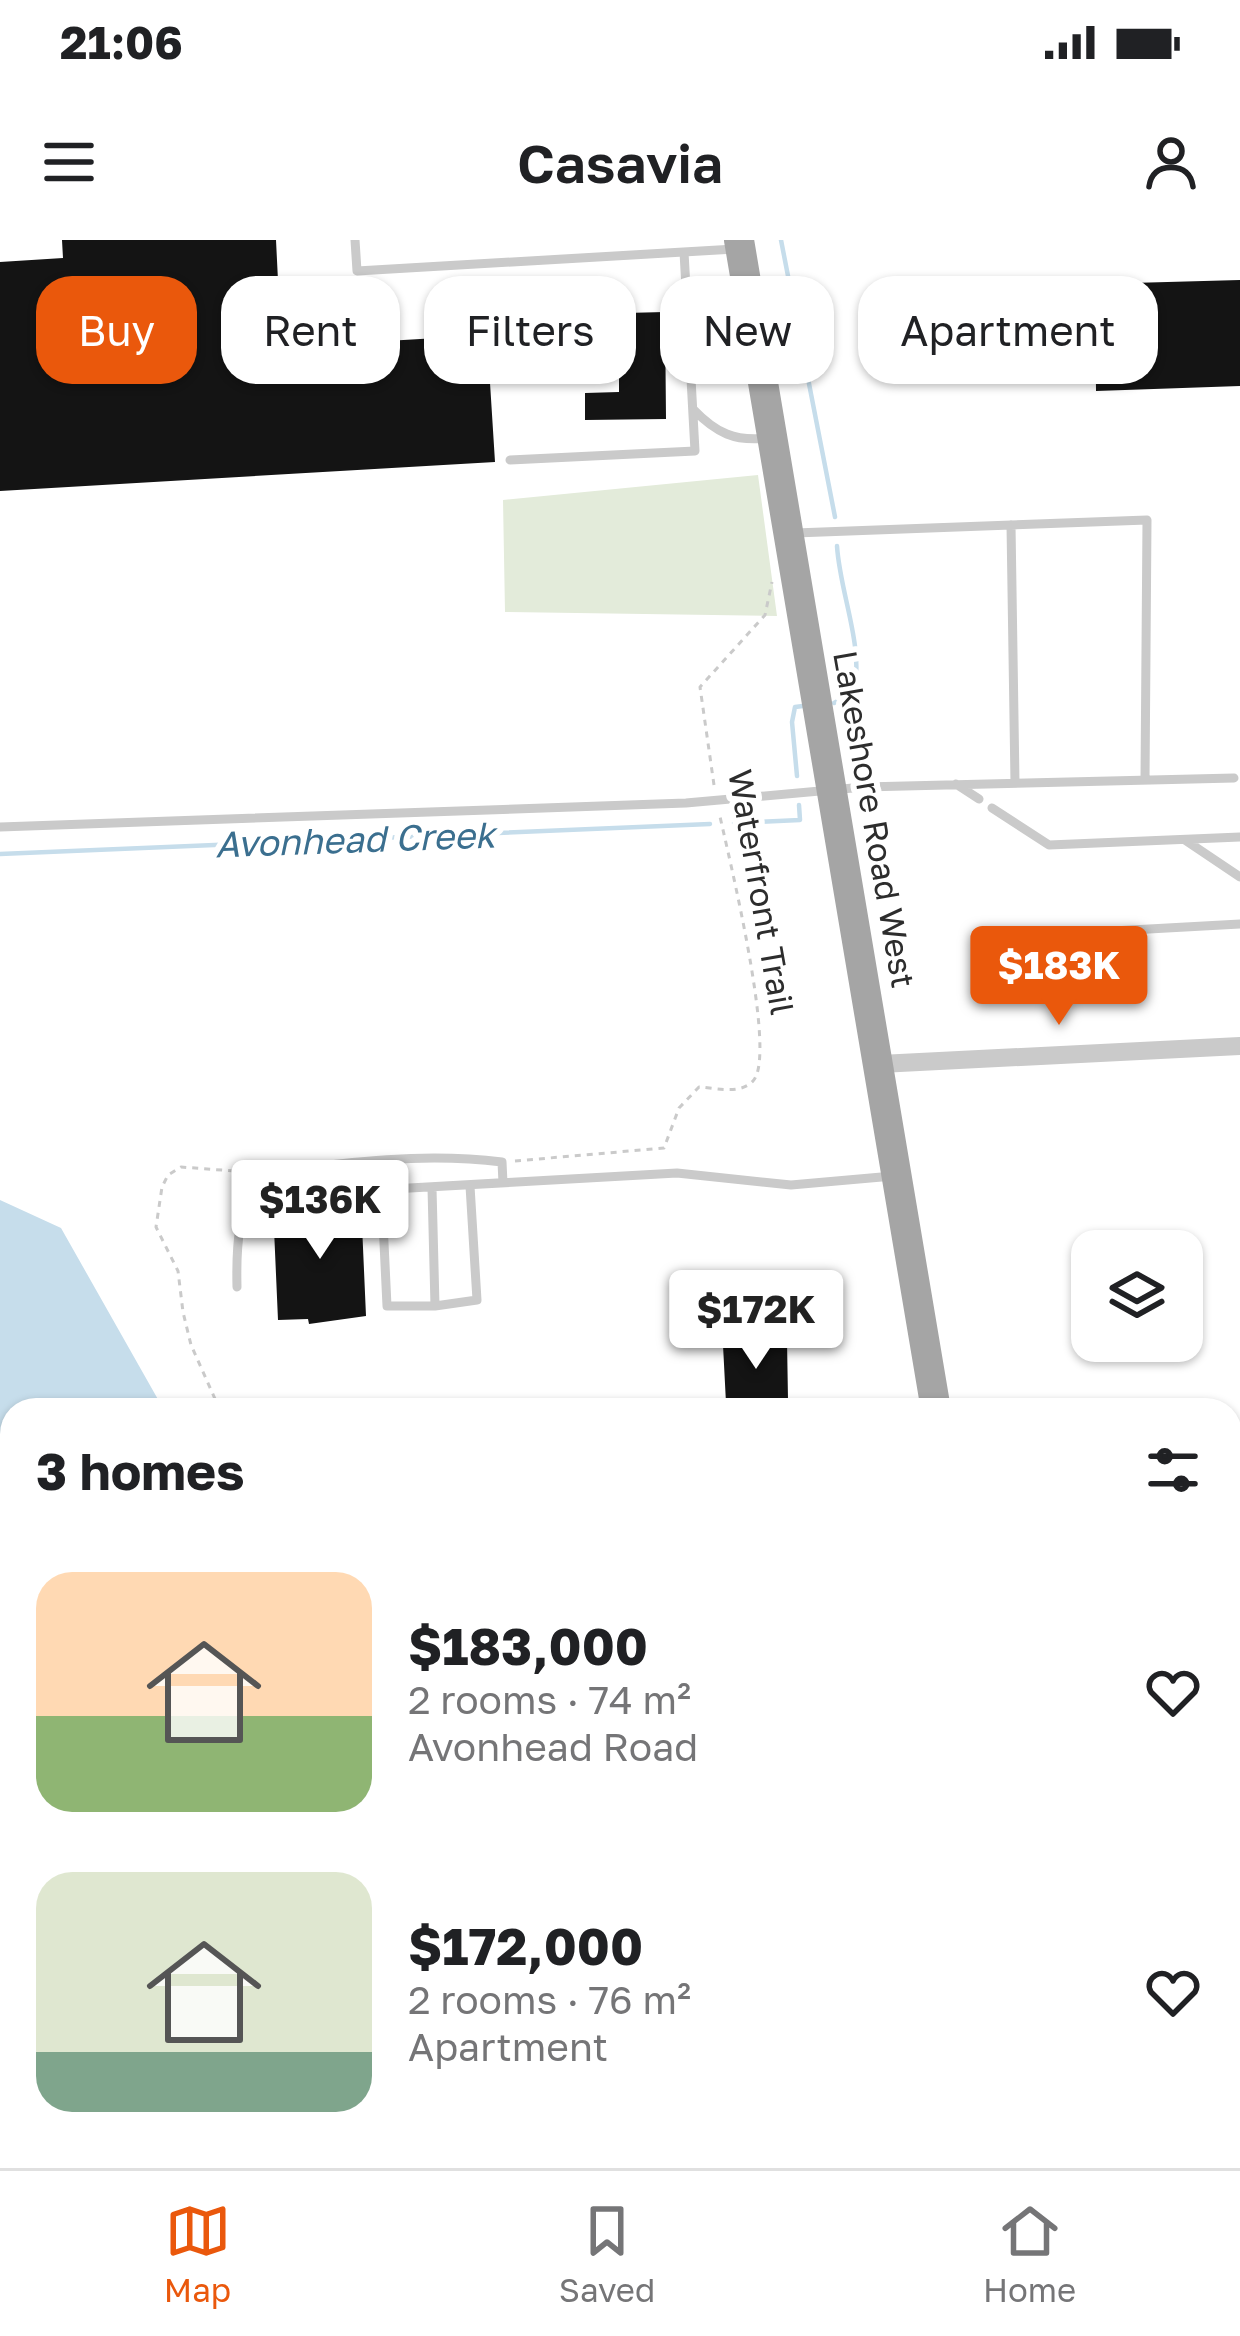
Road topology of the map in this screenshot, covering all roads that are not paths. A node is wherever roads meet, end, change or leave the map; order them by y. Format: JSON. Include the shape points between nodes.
{"nodes":[{"id":1,"x":356,"y":240,"type":"edge"},
{"id":2,"x":740,"y":244,"type":"edge"},
{"id":3,"x":684,"y":252,"type":"junction"},
{"id":4,"x":693,"y":410,"type":"junction"},
{"id":5,"x":772,"y":437,"type":"junction"},
{"id":6,"x":510,"y":460,"type":"dead end"},
{"id":7,"x":1011,"y":526,"type":"junction"},
{"id":8,"x":790,"y":533,"type":"junction"},
{"id":9,"x":1234,"y":778,"type":"dead end"},
{"id":10,"x":1145,"y":780,"type":"junction"},
{"id":11,"x":1015,"y":783,"type":"junction"},
{"id":12,"x":956,"y":784,"type":"junction"},
{"id":13,"x":833,"y":792,"type":"junction"},
{"id":14,"x":979,"y":799,"type":"dead end"},
{"id":15,"x":992,"y":808,"type":"dead end"},
{"id":16,"x":0,"y":827,"type":"edge"},
{"id":17,"x":1240,"y":838,"type":"edge"},
{"id":18,"x":1185,"y":840,"type":"junction"},
{"id":19,"x":1240,"y":877,"type":"edge"},
{"id":20,"x":1240,"y":924,"type":"edge"},
{"id":21,"x":1040,"y":935,"type":"dead end"},
{"id":22,"x":1240,"y":1046,"type":"edge"},
{"id":23,"x":880,"y":1064,"type":"junction"},
{"id":24,"x":898,"y":1175,"type":"junction"},
{"id":25,"x":503,"y":1183,"type":"junction"},
{"id":26,"x":470,"y":1186,"type":"junction"},
{"id":27,"x":432,"y":1189,"type":"junction"},
{"id":28,"x":237,"y":1287,"type":"dead end"},
{"id":29,"x":435,"y":1306,"type":"junction"},
{"id":30,"x":934,"y":1398,"type":"edge"}],
"edges":[{"from":1,"to":3,"type":"lane","via":[[357,271]]},
{"from":2,"to":3,"type":"lane"},
{"from":2,"to":5,"type":"main road","name":"Lakeshore Road West"},
{"from":3,"to":4,"type":"lane"},
{"from":4,"to":5,"type":"lane","via":[[733,438]]},
{"from":4,"to":6,"type":"lane","via":[[695,452]]},
{"from":5,"to":8,"type":"main road","name":"Lakeshore Road West"},
{"from":7,"to":8,"type":"lane"},
{"from":7,"to":10,"type":"lane","via":[[1147,520]]},
{"from":7,"to":11,"type":"lane"},
{"from":8,"to":13,"type":"main road","name":"Lakeshore Road West"},
{"from":9,"to":10,"type":"lane"},
{"from":10,"to":11,"type":"lane"},
{"from":11,"to":12,"type":"lane"},
{"from":12,"to":13,"type":"lane"},
{"from":12,"to":14,"type":"lane"},
{"from":13,"to":16,"type":"lane"},
{"from":13,"to":23,"type":"main road","name":"Lakeshore Road West"},
{"from":15,"to":18,"type":"lane","via":[[1049,845]]},
{"from":17,"to":18,"type":"lane"},
{"from":18,"to":19,"type":"lane"},
{"from":20,"to":21,"type":"lane"},
{"from":22,"to":23,"type":"street"},
{"from":23,"to":24,"type":"main road","name":"Lakeshore Road West"},
{"from":24,"to":25,"type":"lane","via":[[791,1185],[677,1173]]},
{"from":24,"to":30,"type":"main road","name":"Lakeshore Road West"},
{"from":25,"to":26,"type":"lane"},
{"from":25,"to":28,"type":"lane","via":[[502,1162],[464,1157],[261,1173],[241,1218]]},
{"from":26,"to":27,"type":"lane"},
{"from":26,"to":29,"type":"lane","via":[[477,1300]]},
{"from":27,"to":29,"type":"lane"},
{"from":27,"to":29,"type":"lane","via":[[392,1189],[382,1201],[387,1306]]}]}
